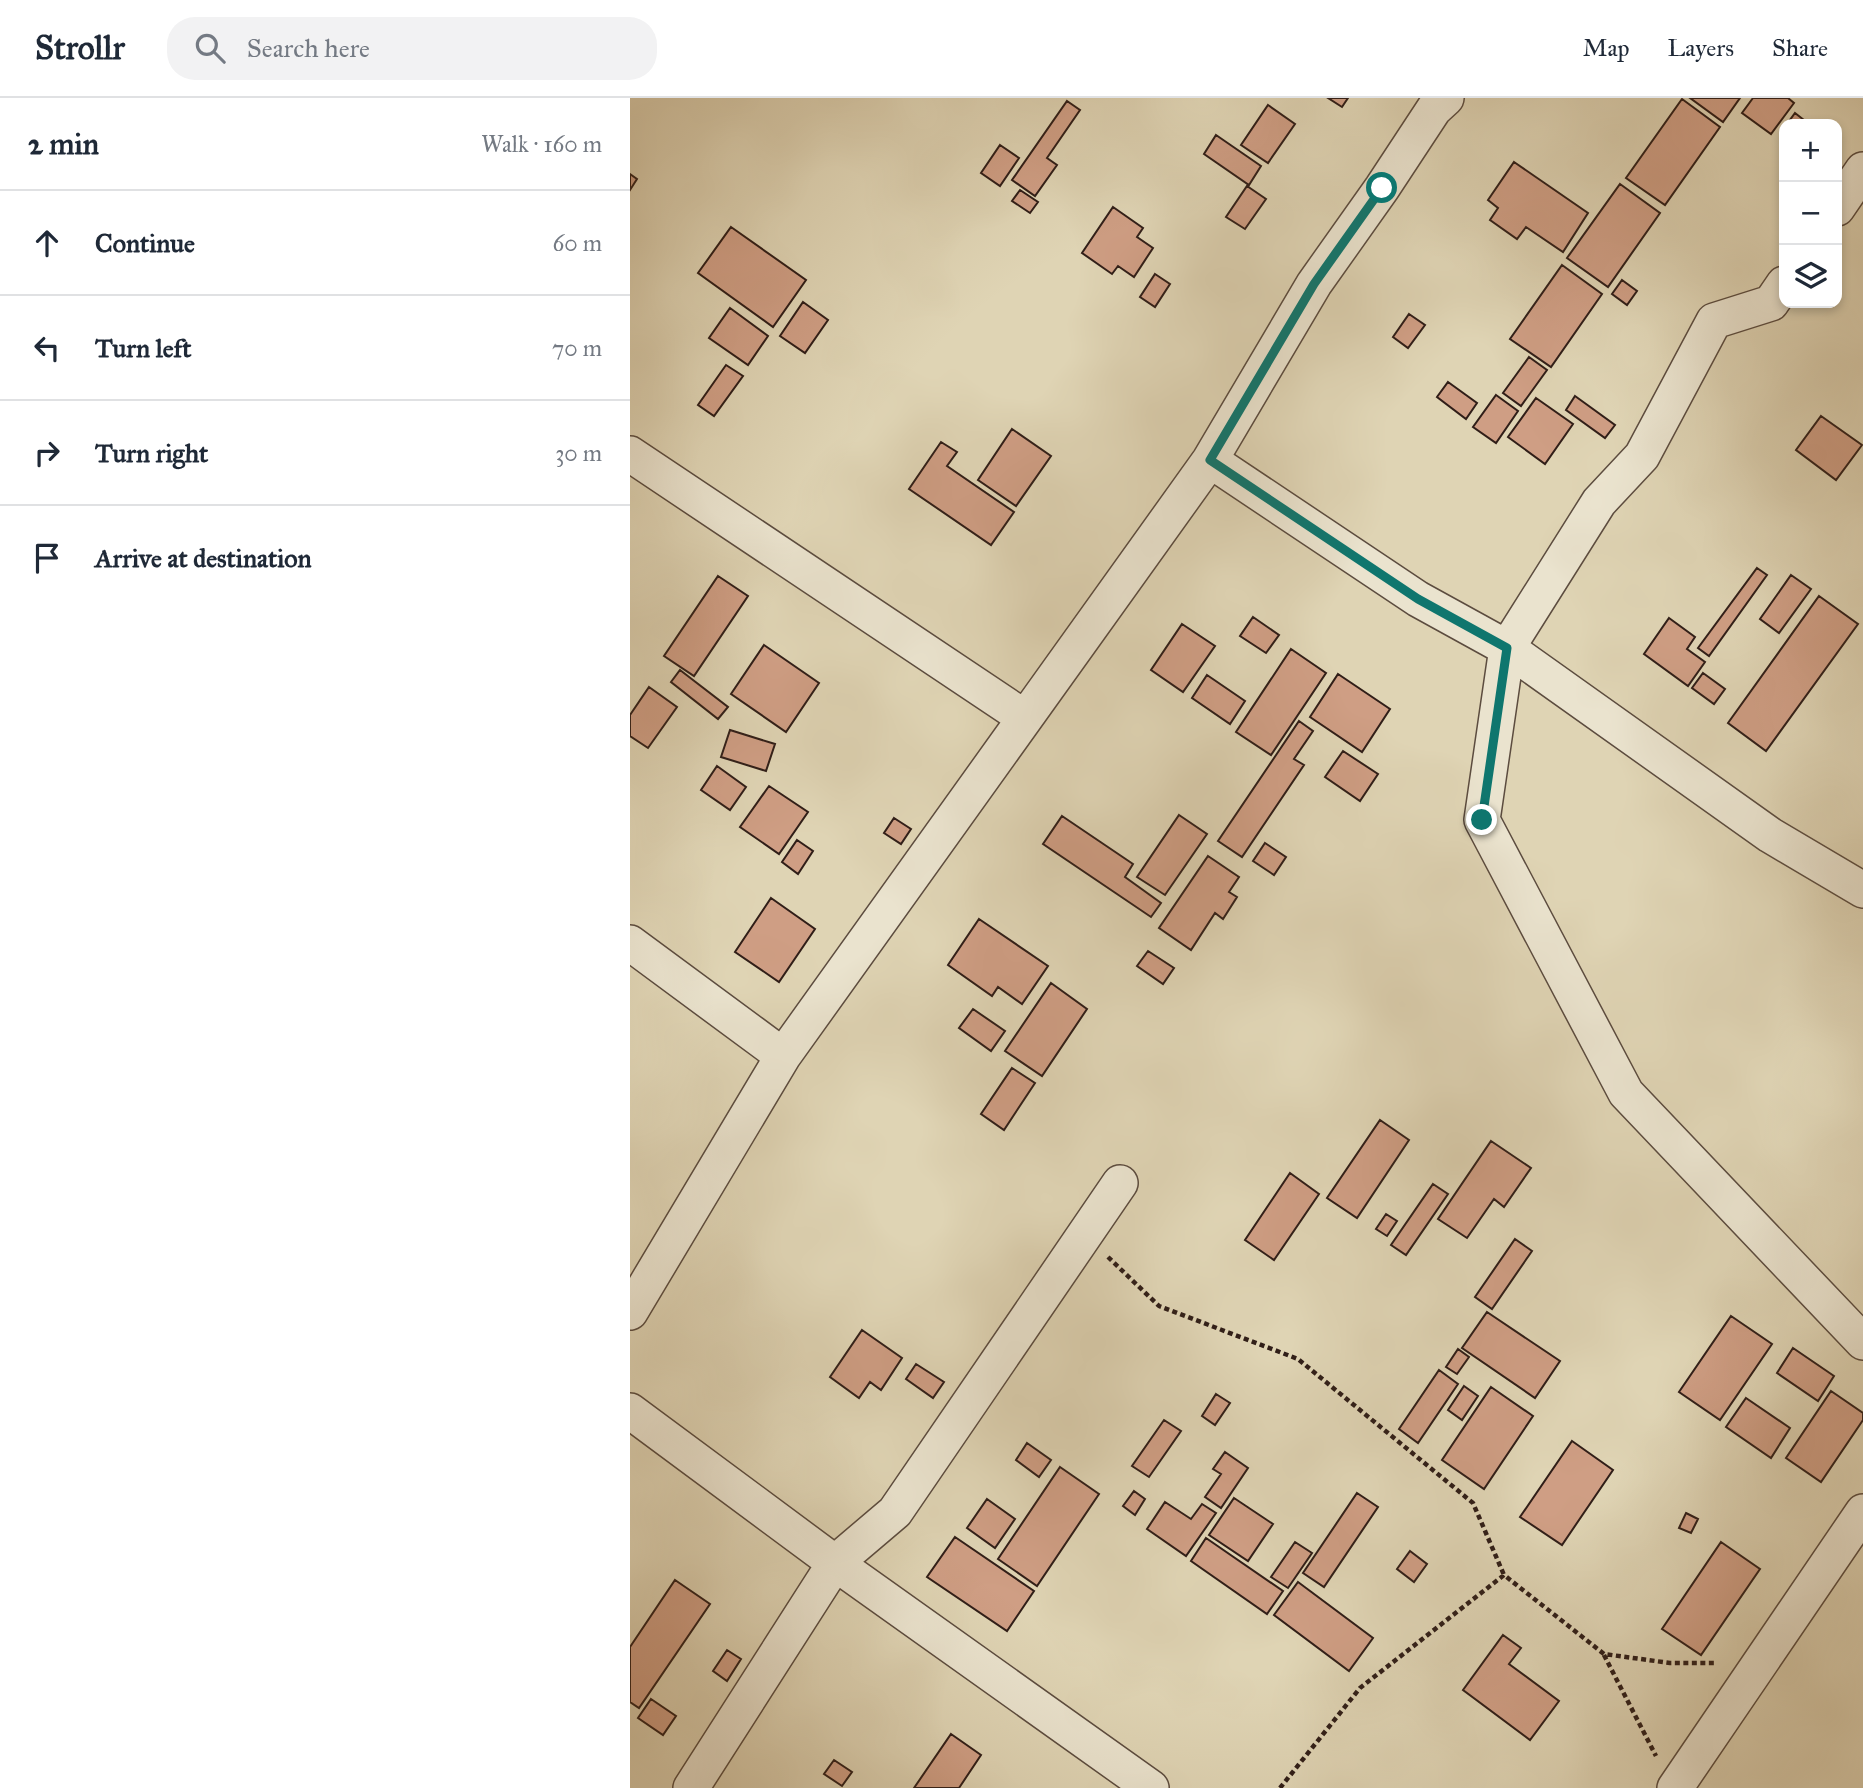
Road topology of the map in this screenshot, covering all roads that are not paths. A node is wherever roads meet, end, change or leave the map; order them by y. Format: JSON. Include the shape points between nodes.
{"nodes":[{"id":1,"x":1433,"y":102,"type":"edge"},
{"id":2,"x":1863,"y":170,"type":"edge"},
{"id":3,"x":1842,"y":201,"type":"edge"},
{"id":4,"x":1779,"y":291,"type":"edge"},
{"id":5,"x":630,"y":454,"type":"edge"},
{"id":6,"x":1210,"y":460,"type":"junction"},
{"id":7,"x":1507,"y":648,"type":"junction"},
{"id":8,"x":1025,"y":718,"type":"junction"},
{"id":9,"x":1863,"y":890,"type":"edge"},
{"id":10,"x":630,"y":943,"type":"edge"},
{"id":11,"x":783,"y":1056,"type":"junction"},
{"id":12,"x":1120,"y":1183,"type":"dead end"},
{"id":13,"x":630,"y":1312,"type":"edge"},
{"id":14,"x":1863,"y":1342,"type":"edge"},
{"id":15,"x":630,"y":1411,"type":"edge"},
{"id":16,"x":1863,"y":1513,"type":"edge"},
{"id":17,"x":835,"y":1563,"type":"junction"},
{"id":18,"x":1668,"y":1776,"type":"edge"},
{"id":19,"x":691,"y":1788,"type":"edge"},
{"id":20,"x":1152,"y":1788,"type":"edge"}],
"edges":[{"from":1,"to":6,"type":"street","via":[[1382,188],[1314,284]]},
{"from":2,"to":3,"type":"street"},
{"from":4,"to":7,"type":"street","via":[[1771,303],[1714,321],[1642,456],[1599,502]]},
{"from":5,"to":8,"type":"street"},
{"from":6,"to":7,"type":"street","via":[[1418,599]]},
{"from":6,"to":8,"type":"street"},
{"from":7,"to":9,"type":"street","via":[[1770,835]]},
{"from":7,"to":14,"type":"street","via":[[1482,820],[1626,1093]]},
{"from":8,"to":11,"type":"street"},
{"from":10,"to":11,"type":"street"},
{"from":11,"to":13,"type":"street"},
{"from":12,"to":17,"type":"street","via":[[895,1512]]},
{"from":15,"to":17,"type":"street"},
{"from":16,"to":18,"type":"street","via":[[1760,1663]]},
{"from":17,"to":19,"type":"street"},
{"from":17,"to":20,"type":"street"}]}
